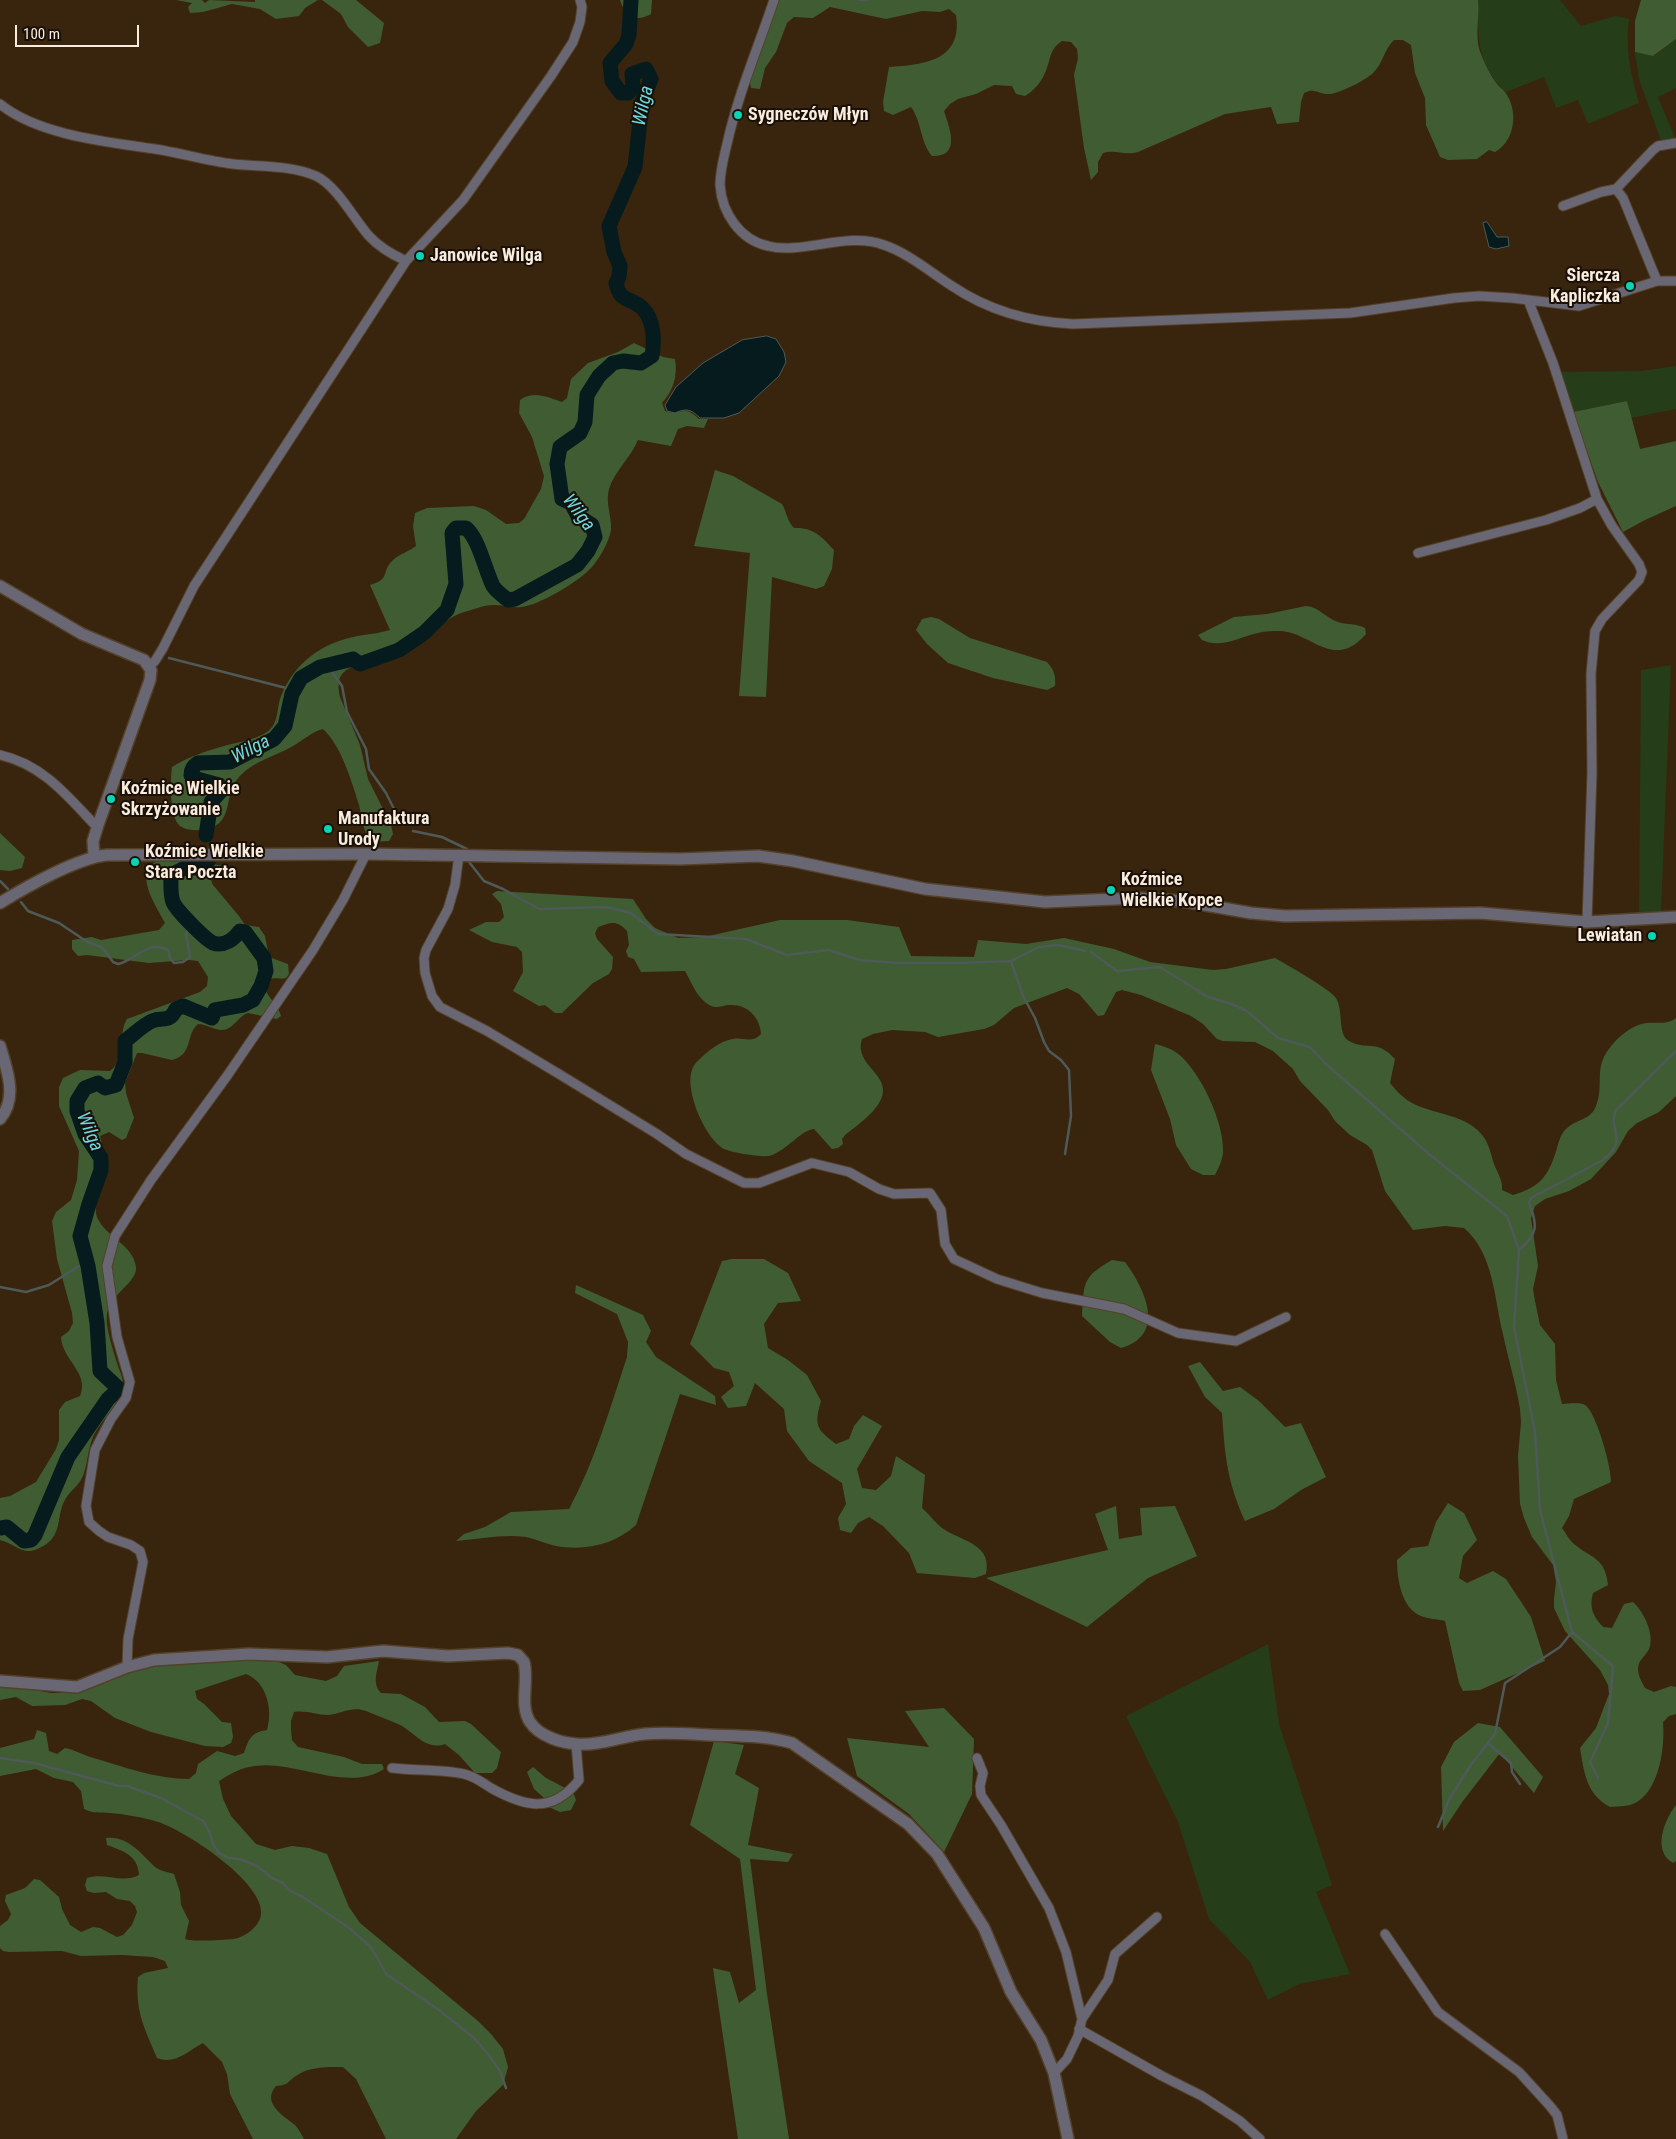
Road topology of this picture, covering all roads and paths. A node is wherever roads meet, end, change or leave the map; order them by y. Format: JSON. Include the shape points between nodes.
{"nodes":[{"id":1,"x":580,"y":0,"type":"edge"},
{"id":2,"x":774,"y":0,"type":"edge"},
{"id":3,"x":0,"y":104,"type":"edge"},
{"id":4,"x":1676,"y":143,"type":"edge"},
{"id":5,"x":1616,"y":189,"type":"junction"},
{"id":6,"x":1563,"y":206,"type":"dead end"},
{"id":7,"x":406,"y":261,"type":"junction"},
{"id":8,"x":1657,"y":281,"type":"junction"},
{"id":9,"x":1676,"y":281,"type":"edge"},
{"id":10,"x":1528,"y":300,"type":"junction"},
{"id":11,"x":1597,"y":499,"type":"junction"},
{"id":12,"x":1418,"y":553,"type":"dead end"},
{"id":13,"x":0,"y":586,"type":"edge"},
{"id":14,"x":149,"y":666,"type":"junction"},
{"id":15,"x":0,"y":755,"type":"edge"},
{"id":16,"x":98,"y":825,"type":"junction"},
{"id":17,"x":366,"y":854,"type":"junction"},
{"id":18,"x":459,"y":855,"type":"junction"},
{"id":19,"x":94,"y":856,"type":"junction"},
{"id":20,"x":0,"y":904,"type":"edge"},
{"id":21,"x":1676,"y":917,"type":"edge"},
{"id":22,"x":1586,"y":922,"type":"junction"},
{"id":23,"x":0,"y":1046,"type":"edge"},
{"id":24,"x":0,"y":1119,"type":"edge"},
{"id":25,"x":1286,"y":1318,"type":"dead end"},
{"id":26,"x":127,"y":1667,"type":"junction"},
{"id":27,"x":0,"y":1681,"type":"edge"},
{"id":28,"x":576,"y":1744,"type":"junction"},
{"id":29,"x":977,"y":1758,"type":"dead end"},
{"id":30,"x":392,"y":1768,"type":"dead end"},
{"id":31,"x":1157,"y":1917,"type":"dead end"},
{"id":32,"x":1385,"y":1934,"type":"dead end"},
{"id":33,"x":1082,"y":2019,"type":"junction"},
{"id":34,"x":1080,"y":2029,"type":"junction"},
{"id":35,"x":1054,"y":2073,"type":"junction"},
{"id":36,"x":1068,"y":2139,"type":"edge"},
{"id":37,"x":1260,"y":2139,"type":"edge"},
{"id":38,"x":1563,"y":2139,"type":"edge"}],
"edges":[{"from":1,"to":7,"type":"street","via":[[580,22],[573,42],[551,76],[463,200]]},
{"from":2,"to":10,"type":"street","via":[[736,103],[720,186],[732,222],[742,234],[757,243],[786,248],[873,241],[897,250],[993,309],[1045,322],[1167,321],[1350,313],[1479,296]]},
{"from":3,"to":7,"type":"street","via":[[24,120],[108,143],[210,161],[300,171],[317,177],[342,201],[369,236]]},
{"from":4,"to":5,"type":"street","via":[[1658,146]]},
{"from":5,"to":6,"type":"street"},
{"from":5,"to":8,"type":"street","via":[[1623,198]]},
{"from":7,"to":14,"type":"street","via":[[194,586],[163,648]]},
{"from":8,"to":9,"type":"street"},
{"from":8,"to":10,"type":"street","via":[[1580,306]]},
{"from":10,"to":11,"type":"street","via":[[1553,364]]},
{"from":11,"to":12,"type":"street","via":[[1546,520]]},
{"from":11,"to":22,"type":"street","via":[[1642,572],[1639,580],[1602,619],[1595,631],[1591,674],[1592,773]]},
{"from":13,"to":14,"type":"street","via":[[82,634],[134,655]]},
{"from":14,"to":16,"type":"street","via":[[150,680]]},
{"from":15,"to":16,"type":"street","via":[[26,764],[52,780]]},
{"from":16,"to":19,"type":"street","via":[[93,841]]},
{"from":17,"to":18,"type":"street"},
{"from":17,"to":19,"type":"street"},
{"from":17,"to":26,"type":"street","via":[[313,950],[115,1236],[107,1266],[116,1337],[130,1382],[126,1398],[111,1418],[95,1450],[86,1506],[90,1522],[99,1531],[140,1551],[144,1562],[128,1639]]},
{"from":18,"to":22,"type":"street","via":[[680,859],[758,856],[925,889],[1046,902],[1138,898],[1274,915],[1480,913]]},
{"from":18,"to":25,"type":"street","via":[[448,909],[424,958],[427,981],[440,1007],[487,1031],[686,1154],[744,1183],[759,1183],[812,1163],[850,1172],[894,1194],[930,1193],[941,1210],[945,1244],[954,1259],[997,1279],[1042,1293],[1124,1310],[1178,1333],[1236,1341]]},
{"from":19,"to":20,"type":"street"},
{"from":21,"to":22,"type":"street"},
{"from":23,"to":24,"type":"street","via":[[10,1093],[8,1109]]},
{"from":26,"to":27,"type":"street","via":[[77,1687]]},
{"from":26,"to":28,"type":"street","via":[[166,1658],[249,1654],[327,1657],[383,1651],[448,1656],[508,1653],[518,1655],[524,1662],[530,1722],[544,1734]]},
{"from":28,"to":30,"type":"street","via":[[579,1780],[569,1792],[546,1803],[522,1803],[466,1774]]},
{"from":28,"to":35,"type":"street","via":[[654,1734],[772,1737],[792,1743],[847,1779],[908,1824],[937,1854],[984,1928],[1011,1992],[1041,2040]]},
{"from":29,"to":33,"type":"street","via":[[983,1773],[980,1795],[1057,1925]]},
{"from":31,"to":33,"type":"street","via":[[1115,1954],[1108,1980]]},
{"from":32,"to":38,"type":"street","via":[[1438,2012],[1519,2072],[1550,2106],[1557,2115]]},
{"from":33,"to":34,"type":"street"},
{"from":34,"to":35,"type":"street","via":[[1067,2058]]},
{"from":34,"to":37,"type":"street","via":[[1202,2096],[1240,2121]]},
{"from":35,"to":36,"type":"street"}]}
